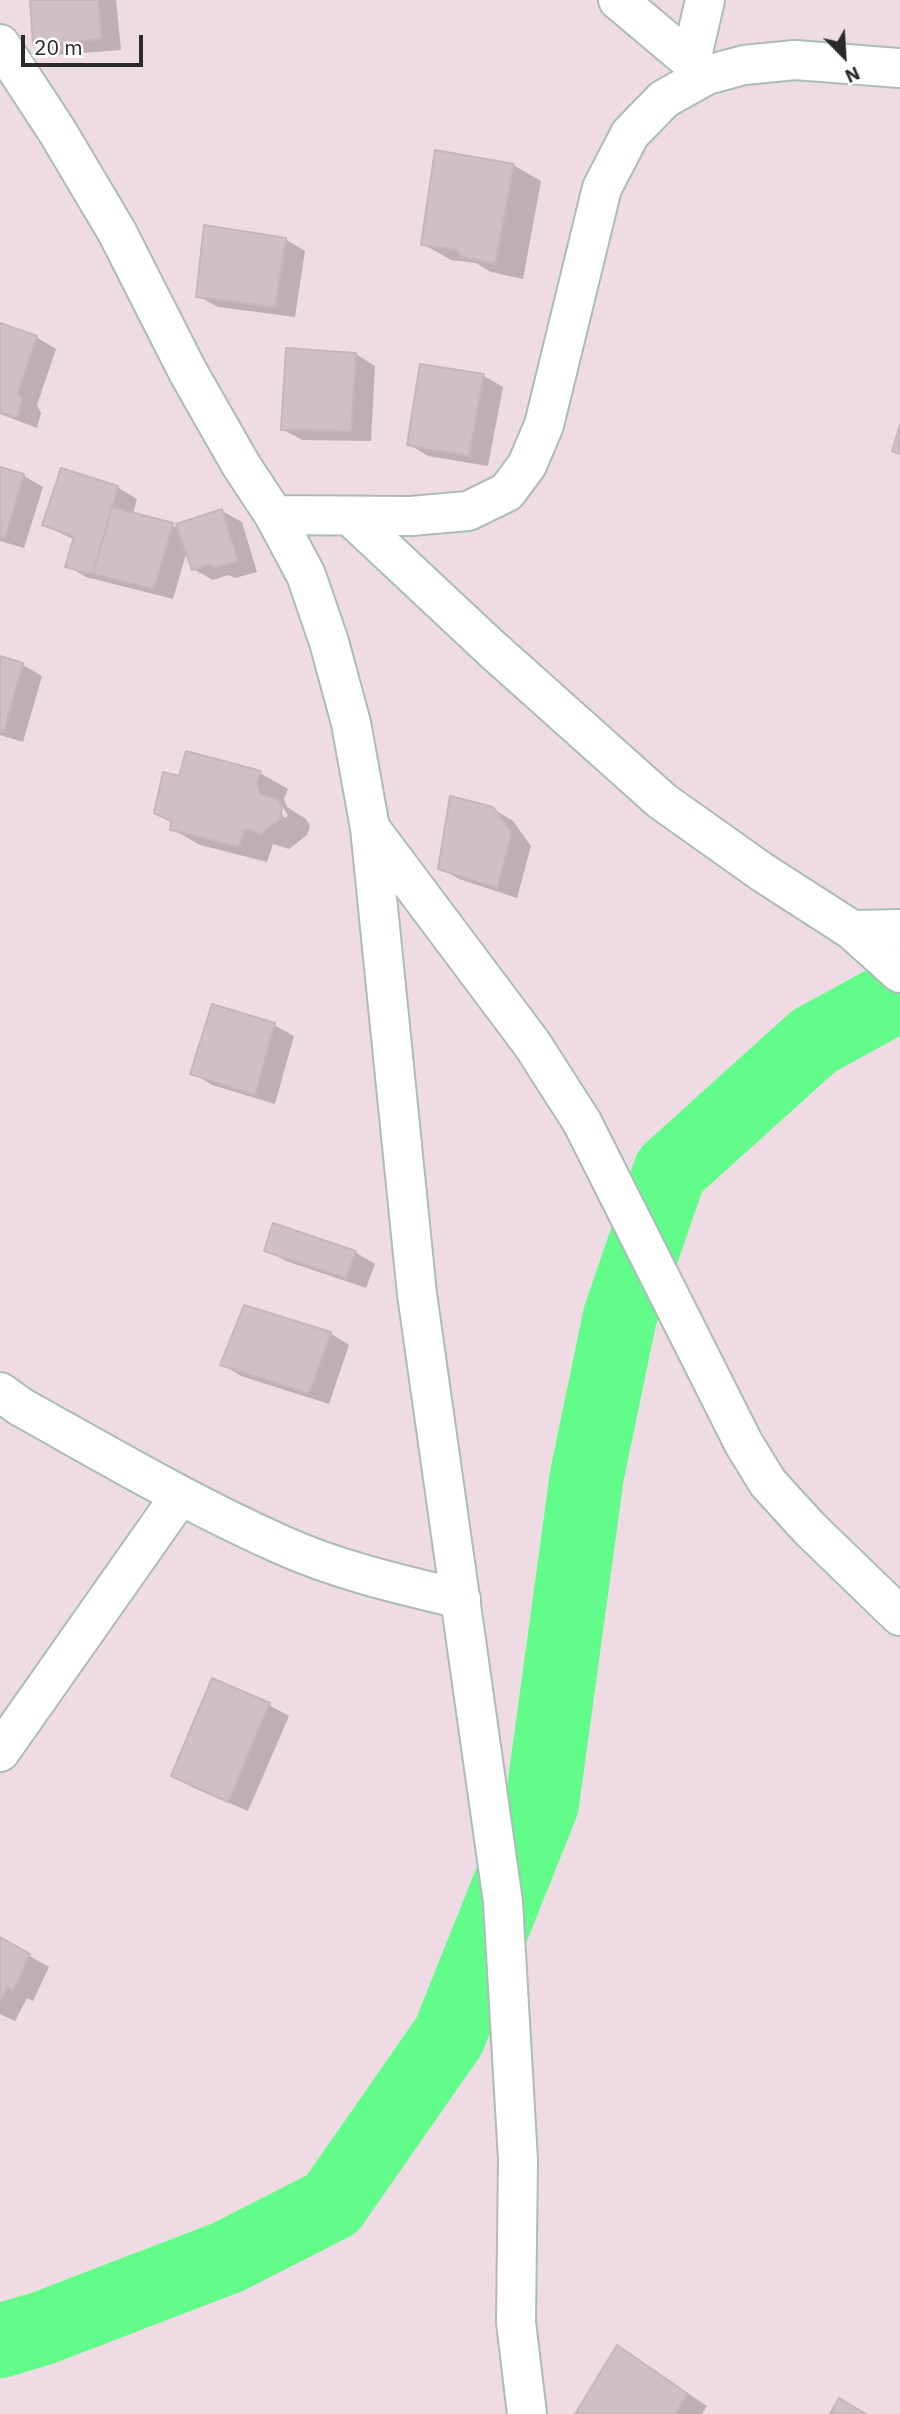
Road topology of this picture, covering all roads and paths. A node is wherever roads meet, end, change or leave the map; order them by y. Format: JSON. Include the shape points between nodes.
{"nodes":[{"id":1,"x":618,"y":0,"type":"edge"},
{"id":2,"x":705,"y":0,"type":"edge"},
{"id":3,"x":0,"y":44,"type":"edge"},
{"id":4,"x":699,"y":68,"type":"junction"},
{"id":5,"x":900,"y":68,"type":"edge"},
{"id":6,"x":274,"y":515,"type":"junction"},
{"id":7,"x":350,"y":516,"type":"junction"},
{"id":8,"x":370,"y":828,"type":"junction"},
{"id":9,"x":900,"y":929,"type":"edge"},
{"id":10,"x":852,"y":930,"type":"junction"},
{"id":11,"x":900,"y":973,"type":"edge"},
{"id":12,"x":0,"y":1392,"type":"edge"},
{"id":13,"x":180,"y":1496,"type":"junction"},
{"id":14,"x":461,"y":1599,"type":"junction"},
{"id":15,"x":900,"y":1616,"type":"edge"},
{"id":16,"x":0,"y":1752,"type":"edge"},
{"id":17,"x":527,"y":2414,"type":"edge"}],
"edges":[{"from":1,"to":4,"type":"street"},
{"from":2,"to":4,"type":"street"},
{"from":3,"to":6,"type":"street","via":[[117,232],[188,372]]},
{"from":4,"to":5,"type":"street","via":[[795,60]]},
{"from":4,"to":7,"type":"street","via":[[630,134],[602,188],[544,425],[527,465],[507,492],[468,511]]},
{"from":6,"to":7,"type":"street"},
{"from":6,"to":8,"type":"street","via":[[306,575],[329,642],[351,723]]},
{"from":7,"to":10,"type":"street","via":[[662,801]]},
{"from":8,"to":14,"type":"street","via":[[417,1294]]},
{"from":8,"to":15,"type":"street","via":[[532,1044],[582,1122],[768,1483]]},
{"from":9,"to":10,"type":"street"},
{"from":10,"to":11,"type":"street"},
{"from":12,"to":13,"type":"street"},
{"from":13,"to":14,"type":"street","via":[[284,1546],[383,1580]]},
{"from":13,"to":16,"type":"street"},
{"from":14,"to":17,"type":"street","via":[[503,1902],[518,2160],[516,2322]]}]}
